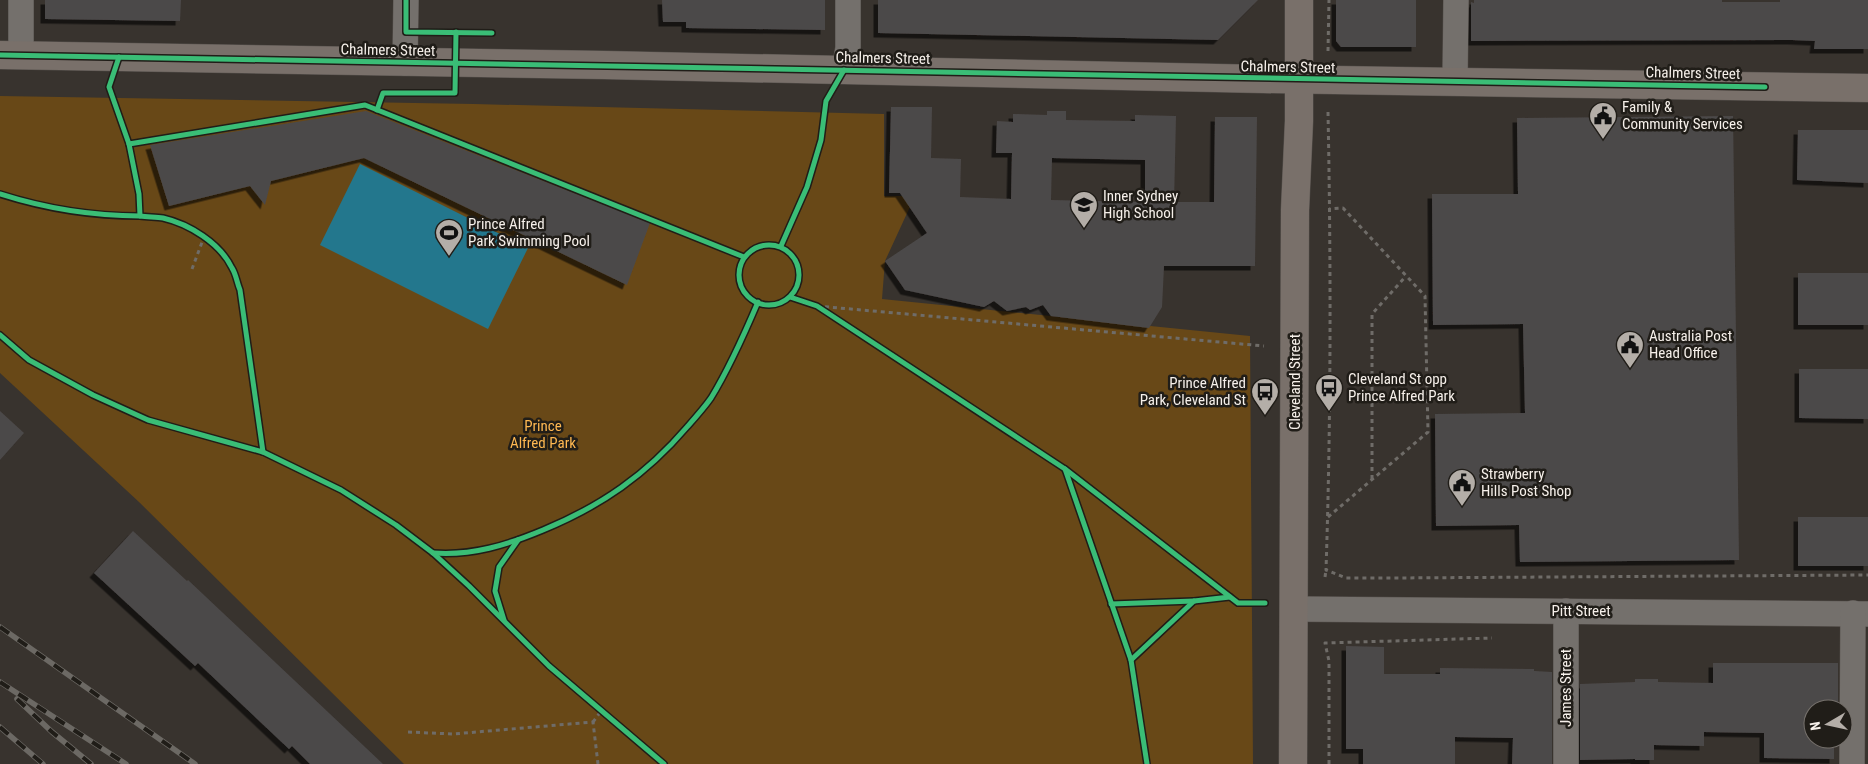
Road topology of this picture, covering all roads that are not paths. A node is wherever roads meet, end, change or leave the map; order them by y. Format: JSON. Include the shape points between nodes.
{"nodes":[{"id":1,"x":21,"y":0,"type":"edge"},
{"id":2,"x":406,"y":0,"type":"edge"},
{"id":3,"x":848,"y":0,"type":"edge"},
{"id":4,"x":1299,"y":0,"type":"edge"},
{"id":5,"x":1456,"y":0,"type":"edge"},
{"id":6,"x":10,"y":55,"type":"edge"},
{"id":7,"x":405,"y":63,"type":"junction"},
{"id":8,"x":844,"y":70,"type":"junction"},
{"id":9,"x":1298,"y":80,"type":"junction"},
{"id":10,"x":1455,"y":81,"type":"junction"},
{"id":11,"x":1868,"y":88,"type":"edge"},
{"id":12,"x":1294,"y":609,"type":"junction"},
{"id":13,"x":1566,"y":611,"type":"junction"},
{"id":14,"x":1861,"y":614,"type":"edge"},
{"id":15,"x":1293,"y":764,"type":"edge"},
{"id":16,"x":1566,"y":764,"type":"edge"},
{"id":17,"x":1852,"y":764,"type":"edge"}],
"edges":[{"from":1,"to":6,"type":"street"},
{"from":2,"to":7,"type":"street"},
{"from":3,"to":8,"type":"street","via":[[848,48]]},
{"from":4,"to":9,"type":"main road","name":"Cleveland Street"},
{"from":5,"to":10,"type":"street"},
{"from":6,"to":7,"type":"main road","name":"Chalmers Street"},
{"from":7,"to":8,"type":"main road","name":"Chalmers Street"},
{"from":8,"to":9,"type":"main road","name":"Chalmers Street"},
{"from":9,"to":10,"type":"main road","name":"Chalmers Street"},
{"from":9,"to":12,"type":"main road","name":"Cleveland Street"},
{"from":10,"to":11,"type":"main road","name":"Chalmers Street"},
{"from":12,"to":13,"type":"street","name":"Pitt Street"},
{"from":12,"to":15,"type":"main road","name":"Cleveland Street"},
{"from":13,"to":14,"type":"street","name":"Pitt Street"},
{"from":13,"to":16,"type":"street","name":"James Street"},
{"from":14,"to":17,"type":"street"}]}
